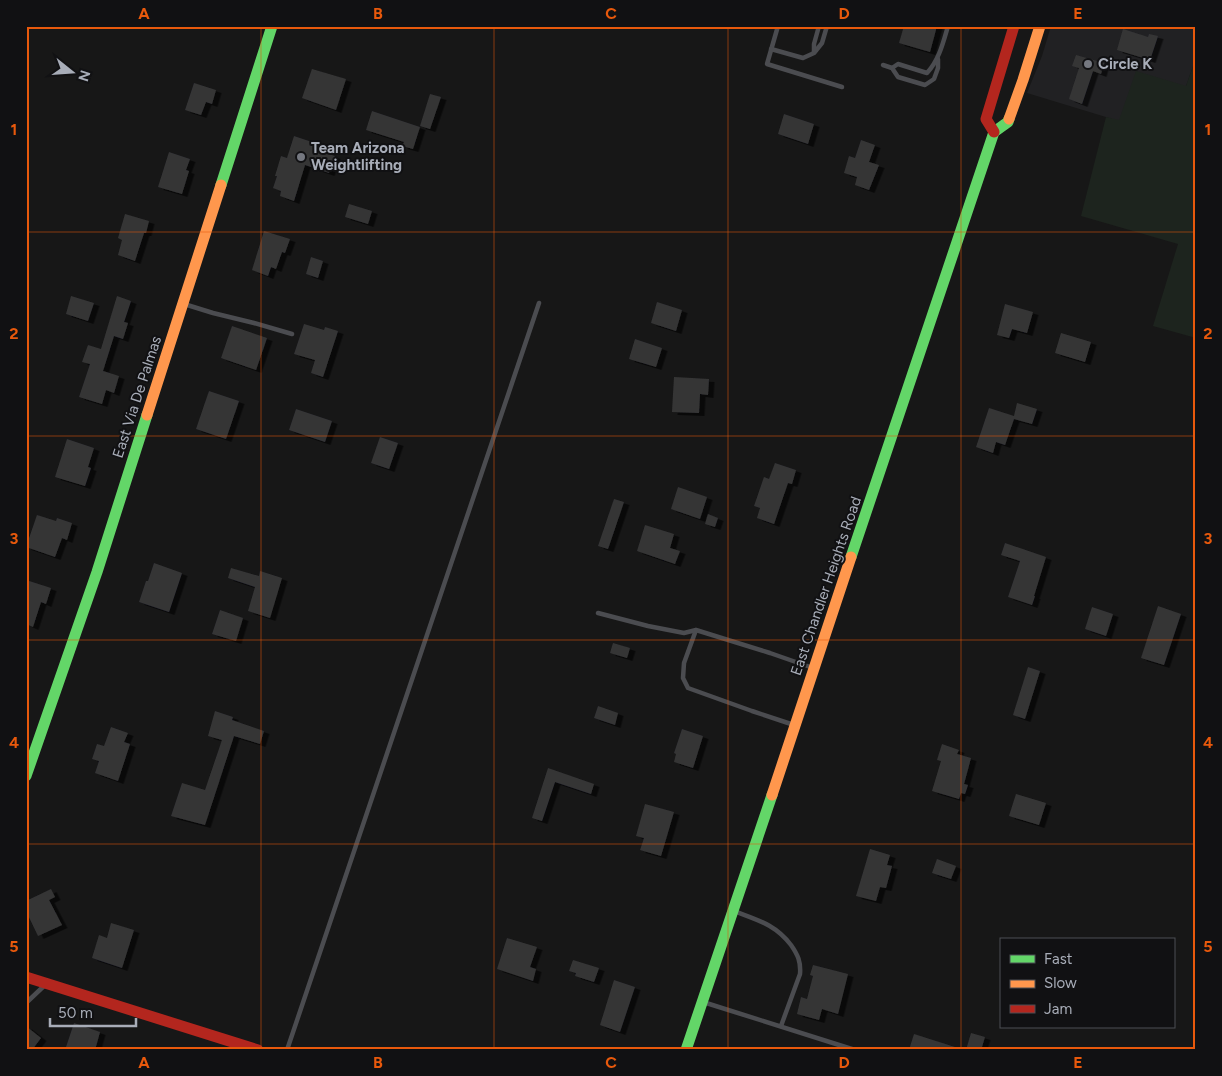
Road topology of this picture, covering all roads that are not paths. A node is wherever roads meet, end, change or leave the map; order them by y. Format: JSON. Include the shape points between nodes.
{"nodes":[{"id":1,"x":272,"y":26,"type":"edge"},
{"id":2,"x":778,"y":26,"type":"edge"},
{"id":3,"x":820,"y":26,"type":"edge"},
{"id":4,"x":827,"y":26,"type":"edge"},
{"id":5,"x":948,"y":26,"type":"edge"},
{"id":6,"x":1014,"y":26,"type":"edge"},
{"id":7,"x":1040,"y":26,"type":"edge"},
{"id":8,"x":771,"y":50,"type":"junction"},
{"id":9,"x":814,"y":53,"type":"junction"},
{"id":10,"x":938,"y":58,"type":"junction"},
{"id":11,"x":883,"y":65,"type":"dead end"},
{"id":12,"x":892,"y":68,"type":"junction"},
{"id":13,"x":842,"y":87,"type":"dead end"},
{"id":14,"x":994,"y":132,"type":"junction"},
{"id":15,"x":539,"y":303,"type":"dead end"},
{"id":16,"x":182,"y":304,"type":"junction"},
{"id":17,"x":292,"y":334,"type":"dead end"},
{"id":18,"x":598,"y":612,"type":"dead end"},
{"id":19,"x":696,"y":630,"type":"junction"},
{"id":20,"x":814,"y":668,"type":"junction"},
{"id":21,"x":795,"y":725,"type":"junction"},
{"id":22,"x":26,"y":776,"type":"edge"},
{"id":23,"x":732,"y":911,"type":"junction"},
{"id":24,"x":26,"y":977,"type":"edge"},
{"id":25,"x":47,"y":984,"type":"junction"},
{"id":26,"x":702,"y":1002,"type":"junction"},
{"id":27,"x":26,"y":1003,"type":"edge"},
{"id":28,"x":780,"y":1026,"type":"junction"},
{"id":29,"x":258,"y":1050,"type":"edge"},
{"id":30,"x":287,"y":1050,"type":"edge"},
{"id":31,"x":686,"y":1050,"type":"edge"},
{"id":32,"x":855,"y":1050,"type":"edge"}],
"edges":[{"from":1,"to":16,"type":"main road","name":"East Via De Palmas"},
{"from":2,"to":8,"type":"lane"},
{"from":3,"to":9,"type":"lane"},
{"from":4,"to":9,"type":"lane","via":[[822,43]]},
{"from":5,"to":10,"type":"lane"},
{"from":6,"to":14,"type":"main road","via":[[986,119]]},
{"from":7,"to":14,"type":"main road","name":"East Chandler Heights Road","via":[[1008,122]]},
{"from":8,"to":9,"type":"lane","via":[[802,58]]},
{"from":8,"to":13,"type":"lane","via":[[767,64]]},
{"from":10,"to":12,"type":"lane","via":[[927,73],[898,64]]},
{"from":10,"to":12,"type":"lane","via":[[934,79],[925,85],[898,77]]},
{"from":11,"to":12,"type":"lane"},
{"from":14,"to":20,"type":"main road","name":"East Chandler Heights Road"},
{"from":15,"to":30,"type":"lane"},
{"from":16,"to":17,"type":"lane"},
{"from":16,"to":22,"type":"main road","name":"East Via De Palmas","via":[[97,572]]},
{"from":18,"to":19,"type":"lane","via":[[684,633]]},
{"from":19,"to":20,"type":"lane"},
{"from":19,"to":21,"type":"lane","via":[[684,663],[682,678],[688,688]]},
{"from":20,"to":21,"type":"main road","name":"East Chandler Heights Road"},
{"from":21,"to":23,"type":"main road","name":"East Chandler Heights Road"},
{"from":23,"to":26,"type":"main road","name":"East Chandler Heights Road"},
{"from":23,"to":28,"type":"lane","via":[[776,930],[789,942],[800,960],[800,974]]},
{"from":24,"to":25,"type":"main road"},
{"from":25,"to":27,"type":"lane"},
{"from":25,"to":29,"type":"main road"},
{"from":26,"to":28,"type":"lane"},
{"from":26,"to":31,"type":"main road","name":"East Chandler Heights Road"},
{"from":28,"to":32,"type":"lane"}]}
